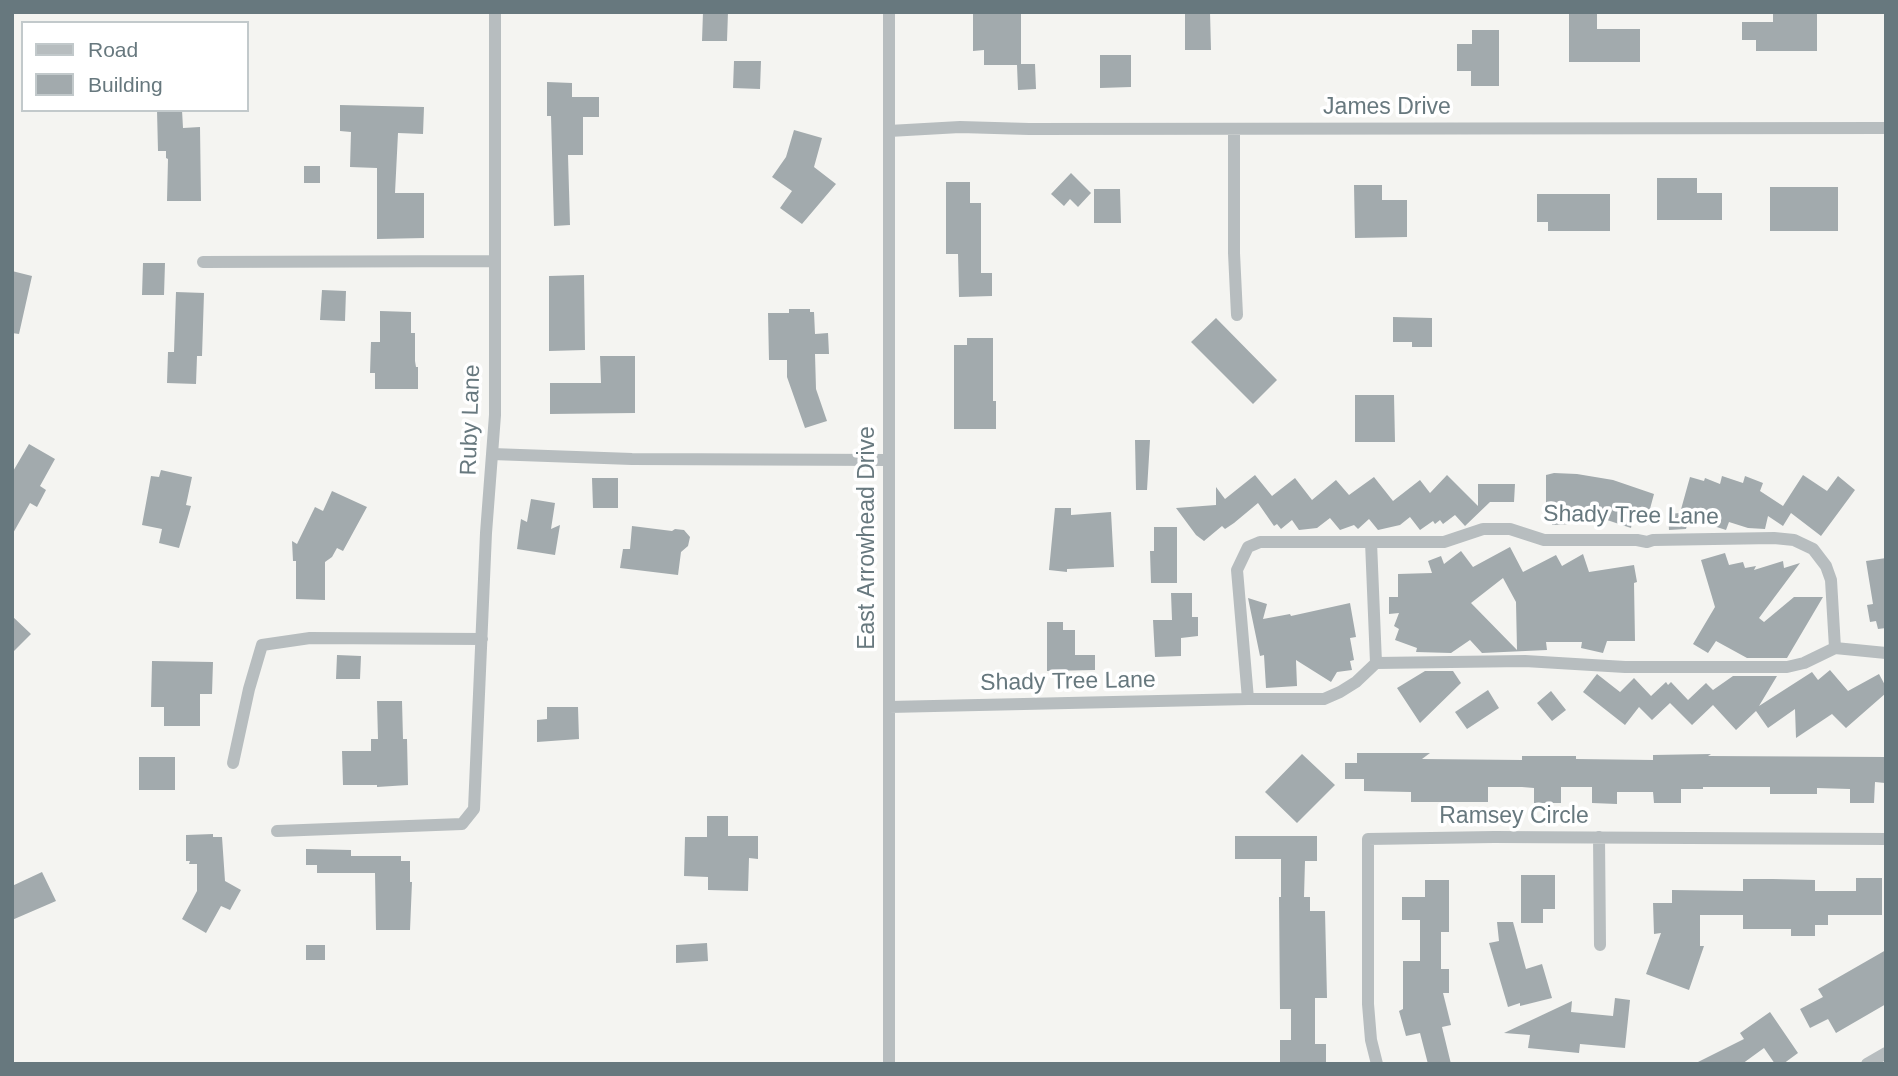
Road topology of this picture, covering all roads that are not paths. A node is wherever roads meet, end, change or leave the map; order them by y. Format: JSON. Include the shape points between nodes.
{"nodes":[{"id":1,"x":495,"y":12,"type":"edge"},
{"id":2,"x":889,"y":12,"type":"edge"},
{"id":3,"x":1886,"y":128,"type":"edge"},
{"id":4,"x":1234,"y":129,"type":"junction"},
{"id":5,"x":889,"y":131,"type":"junction"},
{"id":6,"x":495,"y":261,"type":"junction"},
{"id":7,"x":203,"y":262,"type":"dead end"},
{"id":8,"x":1237,"y":315,"type":"dead end"},
{"id":9,"x":492,"y":454,"type":"junction"},
{"id":10,"x":889,"y":460,"type":"junction"},
{"id":11,"x":1371,"y":541,"type":"junction"},
{"id":12,"x":481,"y":639,"type":"junction"},
{"id":13,"x":1835,"y":648,"type":"junction"},
{"id":14,"x":1886,"y":653,"type":"edge"},
{"id":15,"x":1376,"y":663,"type":"junction"},
{"id":16,"x":1248,"y":699,"type":"junction"},
{"id":17,"x":889,"y":707,"type":"junction"},
{"id":18,"x":233,"y":763,"type":"dead end"},
{"id":19,"x":277,"y":831,"type":"dead end"},
{"id":20,"x":1599,"y":837,"type":"junction"},
{"id":21,"x":1886,"y":839,"type":"edge"},
{"id":22,"x":1600,"y":945,"type":"dead end"},
{"id":23,"x":1886,"y":1053,"type":"edge"},
{"id":24,"x":889,"y":1064,"type":"edge"},
{"id":25,"x":1377,"y":1064,"type":"edge"},
{"id":26,"x":1867,"y":1064,"type":"edge"}],
"edges":[{"from":1,"to":6,"type":"street","name":"Ruby Lane"},
{"from":2,"to":5,"type":"street","name":"East Arrowhead Drive"},
{"from":3,"to":4,"type":"street","name":"James Drive"},
{"from":4,"to":5,"type":"street","name":"James Drive","via":[[960,127]]},
{"from":4,"to":8,"type":"street"},
{"from":5,"to":10,"type":"street","name":"East Arrowhead Drive"},
{"from":6,"to":7,"type":"street"},
{"from":6,"to":9,"type":"street","name":"Ruby Lane"},
{"from":9,"to":10,"type":"street"},
{"from":9,"to":12,"type":"street","name":"Ruby Lane"},
{"from":10,"to":17,"type":"street","name":"East Arrowhead Drive"},
{"from":11,"to":13,"type":"street","name":"Shady Tree Lane","via":[[1444,542],[1483,529],[1510,529],[1544,540],[1794,540],[1813,549],[1826,566]]},
{"from":11,"to":15,"type":"street"},
{"from":11,"to":16,"type":"street","name":"Shady Tree Lane","via":[[1260,542],[1248,548],[1237,570]]},
{"from":12,"to":18,"type":"street","via":[[310,638],[262,645]]},
{"from":12,"to":19,"type":"street","name":"Ruby Lane","via":[[474,809],[462,824]]},
{"from":13,"to":14,"type":"street"},
{"from":13,"to":15,"type":"street","via":[[1787,667]]},
{"from":15,"to":16,"type":"street","name":"Shady Tree Lane","via":[[1356,682],[1324,699]]},
{"from":16,"to":17,"type":"street","name":"Shady Tree Lane"},
{"from":17,"to":24,"type":"street","name":"East Arrowhead Drive"},
{"from":20,"to":21,"type":"street","name":"Ramsey Circle"},
{"from":20,"to":22,"type":"street"},
{"from":20,"to":25,"type":"street","name":"Ramsey Circle","via":[[1368,839],[1368,1004]]},
{"from":23,"to":26,"type":"street"}]}
